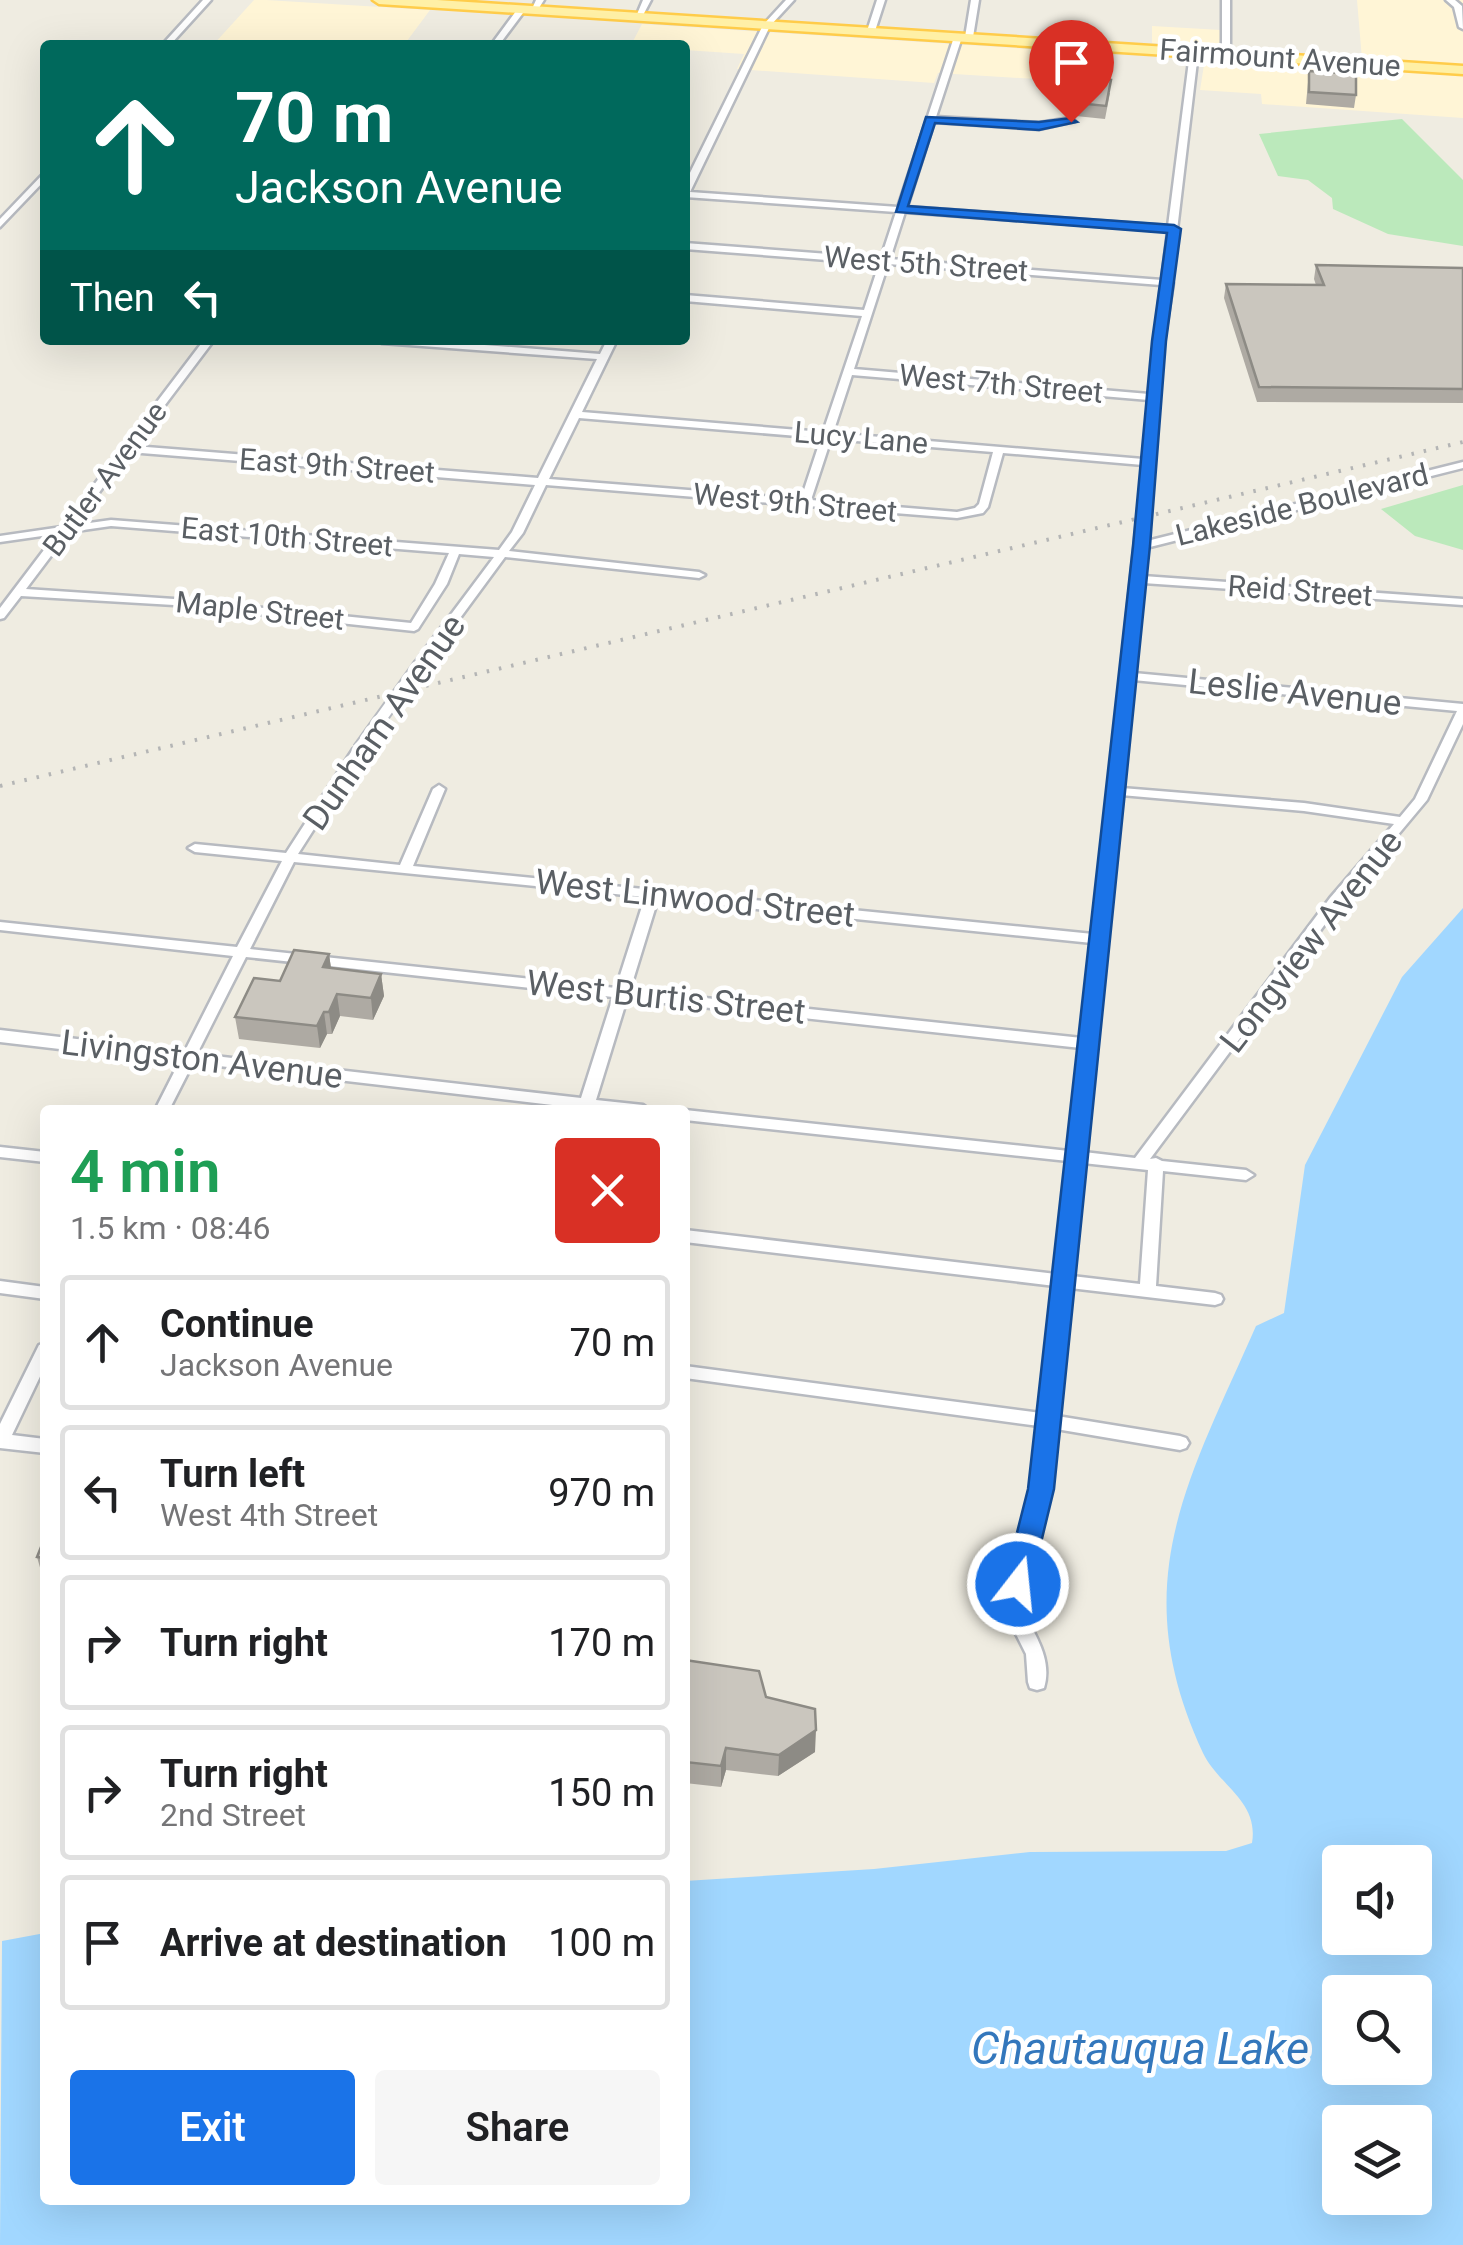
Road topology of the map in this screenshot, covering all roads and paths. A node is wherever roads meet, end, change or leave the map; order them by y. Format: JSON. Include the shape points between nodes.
{"nodes":[{"id":1,"x":207,"y":0,"type":"edge"},
{"id":2,"x":378,"y":0,"type":"edge"},
{"id":3,"x":647,"y":0,"type":"edge"},
{"id":4,"x":790,"y":0,"type":"edge"},
{"id":5,"x":881,"y":0,"type":"edge"},
{"id":6,"x":976,"y":0,"type":"edge"},
{"id":7,"x":1226,"y":0,"type":"edge"},
{"id":8,"x":1450,"y":0,"type":"edge"},
{"id":9,"x":532,"y":6,"type":"edge"},
{"id":10,"x":638,"y":16,"type":"junction"},
{"id":11,"x":768,"y":25,"type":"junction"},
{"id":12,"x":1463,"y":26,"type":"edge"},
{"id":13,"x":871,"y":31,"type":"junction"},
{"id":14,"x":963,"y":37,"type":"junction"},
{"id":15,"x":171,"y":40,"type":"edge"},
{"id":16,"x":500,"y":40,"type":"edge"},
{"id":17,"x":1194,"y":53,"type":"junction"},
{"id":18,"x":1226,"y":55,"type":"junction"},
{"id":19,"x":1463,"y":70,"type":"edge"},
{"id":20,"x":930,"y":119,"type":"junction"},
{"id":21,"x":1071,"y":122,"type":"dead end"},
{"id":22,"x":40,"y":180,"type":"edge"},
{"id":23,"x":690,"y":183,"type":"edge"},
{"id":24,"x":690,"y":193,"type":"edge"},
{"id":25,"x":900,"y":209,"type":"junction"},
{"id":26,"x":0,"y":224,"type":"edge"},
{"id":27,"x":1174,"y":229,"type":"junction"},
{"id":28,"x":690,"y":246,"type":"edge"},
{"id":29,"x":884,"y":261,"type":"junction"},
{"id":30,"x":1168,"y":283,"type":"junction"},
{"id":31,"x":690,"y":298,"type":"edge"},
{"id":32,"x":866,"y":313,"type":"junction"},
{"id":33,"x":204,"y":345,"type":"edge"},
{"id":34,"x":444,"y":345,"type":"edge"},
{"id":35,"x":610,"y":345,"type":"edge"},
{"id":36,"x":604,"y":358,"type":"junction"},
{"id":37,"x":848,"y":372,"type":"junction"},
{"id":38,"x":1154,"y":397,"type":"junction"},
{"id":39,"x":576,"y":415,"type":"junction"},
{"id":40,"x":826,"y":435,"type":"junction"},
{"id":41,"x":128,"y":449,"type":"junction"},
{"id":42,"x":999,"y":450,"type":"junction"},
{"id":43,"x":1147,"y":462,"type":"junction"},
{"id":44,"x":1463,"y":464,"type":"edge"},
{"id":45,"x":546,"y":481,"type":"junction"},
{"id":46,"x":805,"y":503,"type":"junction"},
{"id":47,"x":70,"y":526,"type":"junction"},
{"id":48,"x":0,"y":538,"type":"edge"},
{"id":49,"x":1141,"y":546,"type":"junction"},
{"id":50,"x":455,"y":551,"type":"junction"},
{"id":51,"x":504,"y":554,"type":"junction"},
{"id":52,"x":699,"y":575,"type":"dead end"},
{"id":53,"x":1137,"y":579,"type":"junction"},
{"id":54,"x":20,"y":592,"type":"junction"},
{"id":55,"x":1463,"y":602,"type":"edge"},
{"id":56,"x":0,"y":616,"type":"edge"},
{"id":57,"x":1127,"y":676,"type":"junction"},
{"id":58,"x":1463,"y":709,"type":"edge"},
{"id":59,"x":439,"y":790,"type":"dead end"},
{"id":60,"x":1116,"y":791,"type":"junction"},
{"id":61,"x":1404,"y":821,"type":"junction"},
{"id":62,"x":195,"y":848,"type":"dead end"},
{"id":63,"x":290,"y":858,"type":"junction"},
{"id":64,"x":405,"y":869,"type":"junction"},
{"id":65,"x":653,"y":894,"type":"junction"},
{"id":66,"x":0,"y":926,"type":"edge"},
{"id":67,"x":1100,"y":939,"type":"junction"},
{"id":68,"x":243,"y":950,"type":"junction"},
{"id":69,"x":621,"y":992,"type":"junction"},
{"id":70,"x":0,"y":1036,"type":"edge"},
{"id":71,"x":1088,"y":1044,"type":"junction"},
{"id":72,"x":188,"y":1058,"type":"junction"},
{"id":73,"x":164,"y":1105,"type":"edge"},
{"id":74,"x":570,"y":1105,"type":"edge"},
{"id":75,"x":587,"y":1105,"type":"edge"},
{"id":76,"x":690,"y":1115,"type":"edge"},
{"id":77,"x":0,"y":1152,"type":"edge"},
{"id":78,"x":40,"y":1157,"type":"edge"},
{"id":79,"x":1076,"y":1158,"type":"junction"},
{"id":80,"x":1148,"y":1162,"type":"junction"},
{"id":81,"x":1246,"y":1174,"type":"dead end"},
{"id":82,"x":690,"y":1237,"type":"edge"},
{"id":83,"x":1062,"y":1280,"type":"junction"},
{"id":84,"x":0,"y":1287,"type":"edge"},
{"id":85,"x":1148,"y":1290,"type":"junction"},
{"id":86,"x":40,"y":1292,"type":"edge"},
{"id":87,"x":1214,"y":1299,"type":"dead end"},
{"id":88,"x":40,"y":1359,"type":"edge"},
{"id":89,"x":690,"y":1373,"type":"edge"},
{"id":90,"x":1048,"y":1420,"type":"junction"},
{"id":91,"x":0,"y":1440,"type":"edge"},
{"id":92,"x":1180,"y":1443,"type":"dead end"},
{"id":93,"x":40,"y":1445,"type":"edge"},
{"id":94,"x":1037,"y":1682,"type":"dead end"}],
"edges":[{"from":1,"to":15,"type":"street"},
{"from":2,"to":9,"type":"main road","name":"Fairmount Avenue"},
{"from":3,"to":10,"type":"street"},
{"from":4,"to":11,"type":"street"},
{"from":5,"to":13,"type":"street"},
{"from":6,"to":14,"type":"street"},
{"from":7,"to":18,"type":"street"},
{"from":8,"to":12,"type":"street"},
{"from":9,"to":10,"type":"main road","name":"Fairmount Avenue"},
{"from":9,"to":16,"type":"street"},
{"from":10,"to":11,"type":"main road","name":"Fairmount Avenue"},
{"from":11,"to":13,"type":"main road","name":"Fairmount Avenue"},
{"from":11,"to":23,"type":"street"},
{"from":13,"to":14,"type":"main road","name":"Fairmount Avenue"},
{"from":14,"to":17,"type":"main road","name":"Fairmount Avenue"},
{"from":14,"to":20,"type":"street"},
{"from":17,"to":18,"type":"main road","name":"Fairmount Avenue"},
{"from":17,"to":27,"type":"street"},
{"from":18,"to":19,"type":"main road","name":"Fairmount Avenue"},
{"from":20,"to":21,"type":"street"},
{"from":20,"to":25,"type":"street"},
{"from":22,"to":26,"type":"street"},
{"from":24,"to":25,"type":"street"},
{"from":25,"to":27,"type":"street"},
{"from":25,"to":29,"type":"street"},
{"from":27,"to":30,"type":"street"},
{"from":28,"to":29,"type":"street","name":"West 5th Street"},
{"from":29,"to":30,"type":"street","name":"West 5th Street"},
{"from":29,"to":32,"type":"street"},
{"from":30,"to":38,"type":"street"},
{"from":31,"to":32,"type":"street"},
{"from":32,"to":37,"type":"street"},
{"from":33,"to":41,"type":"street","name":"Butler Avenue"},
{"from":34,"to":36,"type":"street"},
{"from":35,"to":36,"type":"street","name":"Dunham Avenue"},
{"from":36,"to":39,"type":"street","name":"Dunham Avenue"},
{"from":37,"to":38,"type":"street","name":"West 7th Street"},
{"from":37,"to":40,"type":"street"},
{"from":38,"to":43,"type":"street"},
{"from":39,"to":40,"type":"street","name":"Lucy Lane"},
{"from":39,"to":45,"type":"street","name":"Dunham Avenue"},
{"from":40,"to":42,"type":"street","name":"Lucy Lane"},
{"from":40,"to":46,"type":"street"},
{"from":41,"to":45,"type":"street","name":"East 9th Street"},
{"from":41,"to":47,"type":"street","name":"Butler Avenue"},
{"from":42,"to":43,"type":"street","name":"Lucy Lane"},
{"from":42,"to":46,"type":"street","name":"West 9th Street","via":[[984,504],[972,513]]},
{"from":43,"to":49,"type":"street"},
{"from":44,"to":49,"type":"street","name":"Lakeside Boulevard"},
{"from":45,"to":46,"type":"street","name":"West 9th Street"},
{"from":45,"to":51,"type":"street","name":"Dunham Avenue"},
{"from":47,"to":48,"type":"street","name":"East 10th Street"},
{"from":47,"to":50,"type":"street","name":"East 10th Street","via":[[111,523]]},
{"from":47,"to":54,"type":"street","name":"Butler Avenue"},
{"from":49,"to":53,"type":"street"},
{"from":50,"to":51,"type":"street","name":"East 10th Street"},
{"from":50,"to":54,"type":"street","name":"Maple Street","via":[[414,627]]},
{"from":51,"to":52,"type":"street","name":"East 10th Street"},
{"from":51,"to":63,"type":"street","name":"Dunham Avenue","bridge":true,"via":[[360,748]]},
{"from":53,"to":55,"type":"street","name":"Reid Street"},
{"from":53,"to":57,"type":"street"},
{"from":54,"to":56,"type":"street","name":"Butler Avenue"},
{"from":57,"to":58,"type":"street","name":"Leslie Avenue"},
{"from":57,"to":60,"type":"street"},
{"from":58,"to":61,"type":"street","name":"Longview Avenue","via":[[1432,785]]},
{"from":59,"to":64,"type":"street"},
{"from":60,"to":61,"type":"street"},
{"from":60,"to":67,"type":"street"},
{"from":61,"to":80,"type":"street","name":"Longview Avenue","via":[[1335,901]]},
{"from":62,"to":63,"type":"street","name":"West Linwood Street"},
{"from":63,"to":64,"type":"street","name":"West Linwood Street"},
{"from":63,"to":68,"type":"street","name":"Dunham Avenue"},
{"from":64,"to":65,"type":"street","name":"West Linwood Street"},
{"from":65,"to":67,"type":"street","name":"West Linwood Street"},
{"from":65,"to":69,"type":"street"},
{"from":66,"to":68,"type":"street","name":"West Burtis Street"},
{"from":67,"to":71,"type":"street"},
{"from":68,"to":69,"type":"street","name":"West Burtis Street"},
{"from":68,"to":72,"type":"street","name":"Dunham Avenue"},
{"from":69,"to":71,"type":"street","name":"West Burtis Street"},
{"from":69,"to":75,"type":"street"},
{"from":70,"to":72,"type":"street","name":"Livingston Avenue"},
{"from":71,"to":79,"type":"street"},
{"from":72,"to":73,"type":"street","name":"Dunham Avenue"},
{"from":72,"to":74,"type":"street","name":"Livingston Avenue"},
{"from":76,"to":79,"type":"street"},
{"from":77,"to":78,"type":"street"},
{"from":79,"to":80,"type":"street"},
{"from":79,"to":83,"type":"street"},
{"from":80,"to":81,"type":"street"},
{"from":80,"to":85,"type":"street"},
{"from":82,"to":83,"type":"street"},
{"from":83,"to":85,"type":"street"},
{"from":83,"to":90,"type":"street"},
{"from":84,"to":86,"type":"street"},
{"from":85,"to":87,"type":"street"},
{"from":88,"to":91,"type":"street"},
{"from":89,"to":90,"type":"street"},
{"from":90,"to":92,"type":"street"},
{"from":90,"to":94,"type":"street","via":[[1041,1489],[1012,1608],[1035,1654]]},
{"from":91,"to":93,"type":"street"}]}
